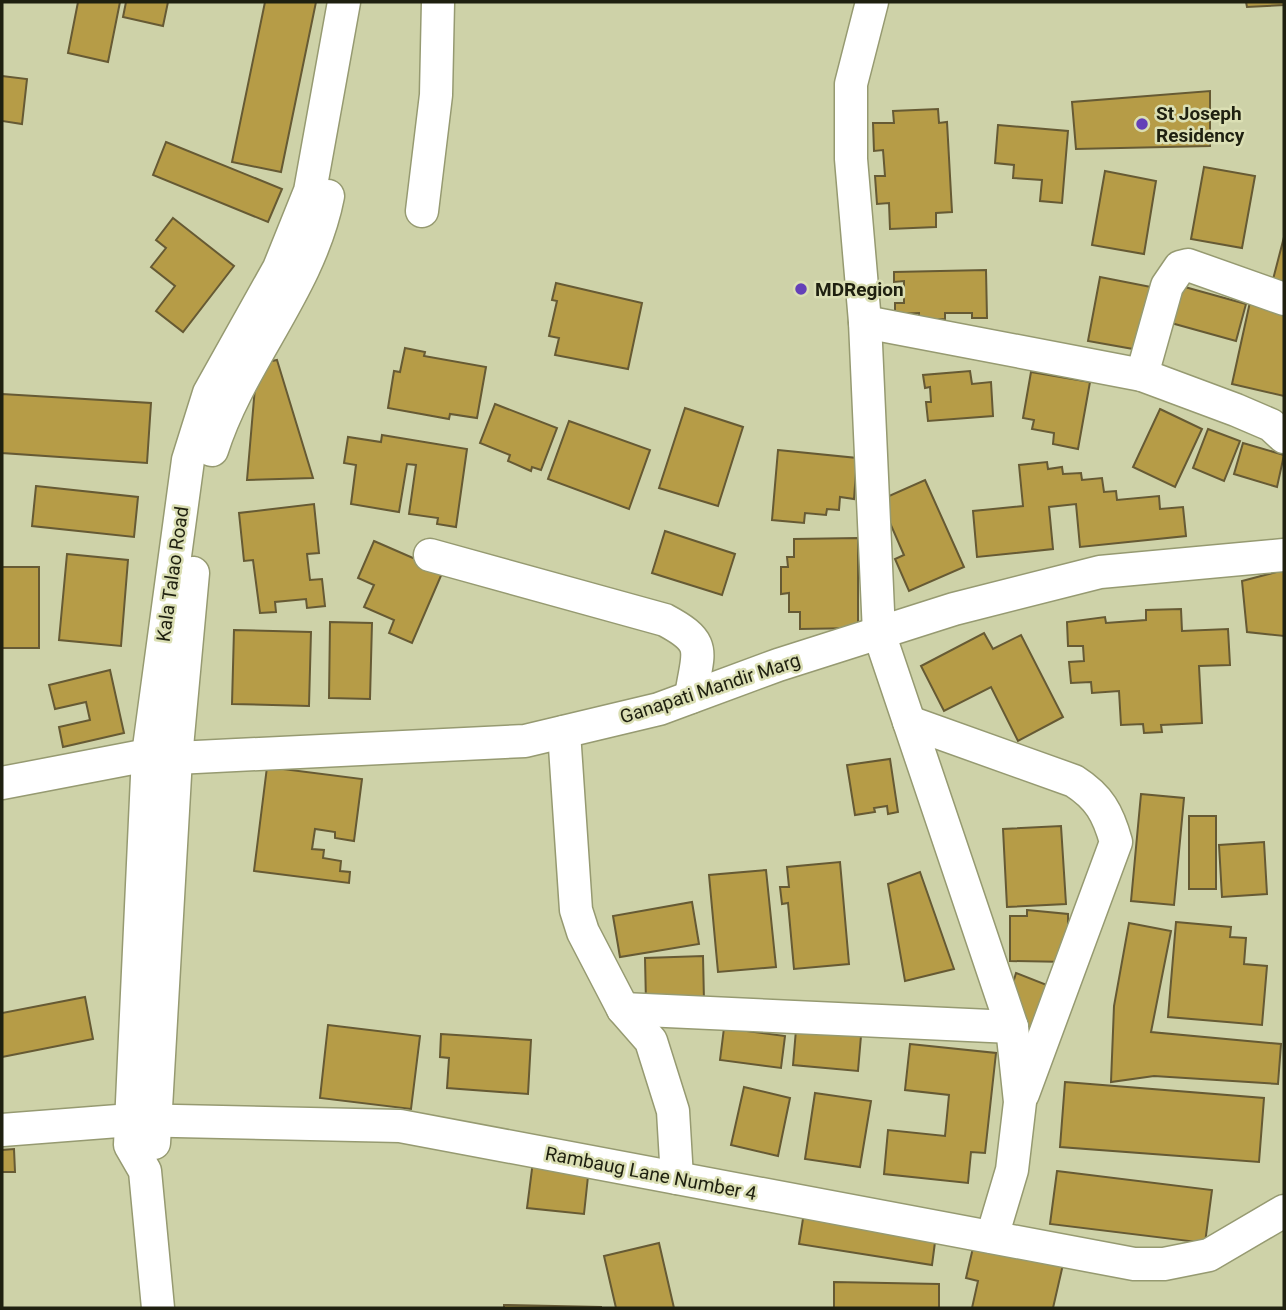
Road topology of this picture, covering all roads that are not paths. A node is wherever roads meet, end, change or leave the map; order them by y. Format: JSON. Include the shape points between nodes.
{"nodes":[{"id":1,"x":344,"y":2,"type":"edge"},
{"id":2,"x":366,"y":2,"type":"edge"},
{"id":3,"x":438,"y":2,"type":"edge"},
{"id":4,"x":872,"y":2,"type":"edge"},
{"id":5,"x":422,"y":211,"type":"dead end"},
{"id":6,"x":1284,"y":299,"type":"edge"},
{"id":7,"x":865,"y":322,"type":"junction"},
{"id":8,"x":1142,"y":376,"type":"junction"},
{"id":9,"x":1284,"y":437,"type":"edge"},
{"id":10,"x":430,"y":555,"type":"dead end"},
{"id":11,"x":1284,"y":555,"type":"edge"},
{"id":12,"x":879,"y":633,"type":"junction"},
{"id":13,"x":691,"y":697,"type":"junction"},
{"id":14,"x":909,"y":722,"type":"junction"},
{"id":15,"x":565,"y":732,"type":"junction"},
{"id":16,"x":162,"y":757,"type":"junction"},
{"id":17,"x":2,"y":783,"type":"edge"},
{"id":18,"x":623,"y":1009,"type":"junction"},
{"id":19,"x":1012,"y":1027,"type":"junction"},
{"id":20,"x":1020,"y":1102,"type":"junction"},
{"id":21,"x":143,"y":1121,"type":"junction"},
{"id":22,"x":2,"y":1130,"type":"edge"},
{"id":23,"x":677,"y":1178,"type":"junction"},
{"id":24,"x":1284,"y":1211,"type":"edge"},
{"id":25,"x":992,"y":1237,"type":"junction"},
{"id":26,"x":158,"y":1308,"type":"edge"}],
"edges":[{"from":1,"to":16,"type":"street","name":"Kala Talao Road","via":[[310,191],[279,268],[209,393],[187,460]]},
{"from":2,"to":16,"type":"street","name":"Kala Talao Road","via":[[324,214],[294,288],[222,417],[201,483]]},
{"from":3,"to":5,"type":"street","via":[[436,95]]},
{"from":4,"to":7,"type":"street","via":[[852,84],[851,159]]},
{"from":6,"to":8,"type":"street","via":[[1188,265],[1181,267],[1167,286]]},
{"from":7,"to":8,"type":"street"},
{"from":7,"to":12,"type":"street"},
{"from":8,"to":9,"type":"street","via":[[1271,425]]},
{"from":10,"to":13,"type":"street","via":[[665,620],[684,630],[698,650]]},
{"from":11,"to":12,"type":"street","name":"Ganapati Mandir Marg","via":[[1100,572]]},
{"from":12,"to":13,"type":"street","name":"Ganapati Mandir Marg"},
{"from":12,"to":14,"type":"street"},
{"from":13,"to":15,"type":"street","name":"Ganapati Mandir Marg"},
{"from":14,"to":19,"type":"street"},
{"from":14,"to":20,"type":"street","via":[[1074,781],[1094,794],[1109,816],[1116,842]]},
{"from":15,"to":16,"type":"street","name":"Ganapati Mandir Marg","via":[[525,741]]},
{"from":15,"to":18,"type":"street","via":[[576,910]]},
{"from":16,"to":17,"type":"street","name":"Ganapati Mandir Marg"},
{"from":16,"to":21,"type":"street","name":"Kala Talao Road"},
{"from":18,"to":19,"type":"street"},
{"from":18,"to":23,"type":"street","via":[[651,1041],[673,1111]]},
{"from":19,"to":20,"type":"street"},
{"from":20,"to":25,"type":"street","via":[[1012,1170]]},
{"from":21,"to":22,"type":"street","name":"Rambaug Lane Number 4"},
{"from":21,"to":23,"type":"street","name":"Rambaug Lane Number 4","via":[[400,1126]]},
{"from":21,"to":26,"type":"street","name":"Kala Talao Road","via":[[153,1148],[145,1171]]},
{"from":23,"to":25,"type":"street","name":"Rambaug Lane Number 4"},
{"from":24,"to":25,"type":"street","name":"Rambaug Lane Number 4","via":[[1209,1255],[1164,1264],[1134,1264]]}]}
